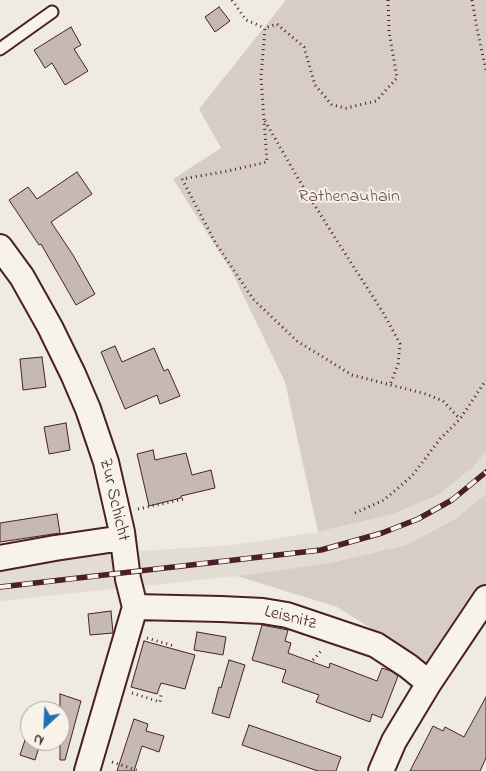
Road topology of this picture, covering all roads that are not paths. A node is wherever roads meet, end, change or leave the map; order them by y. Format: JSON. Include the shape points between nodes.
{"nodes":[{"id":1,"x":52,"y":12,"type":"dead end"},
{"id":2,"x":0,"y":49,"type":"edge"},
{"id":3,"x":0,"y":247,"type":"edge"},
{"id":4,"x":123,"y":540,"type":"junction"},
{"id":5,"x":0,"y":558,"type":"edge"},
{"id":6,"x":486,"y":598,"type":"edge"},
{"id":7,"x":135,"y":607,"type":"junction"},
{"id":8,"x":429,"y":683,"type":"junction"},
{"id":9,"x":96,"y":765,"type":"edge"},
{"id":10,"x":381,"y":771,"type":"edge"}],
"edges":[{"from":1,"to":2,"type":"lane"},
{"from":3,"to":4,"type":"street","name":"Zur Schicht","via":[[22,277],[50,327],[88,409],[106,462]]},
{"from":4,"to":5,"type":"street"},
{"from":4,"to":7,"type":"street","name":"Zur Schicht"},
{"from":6,"to":8,"type":"street"},
{"from":7,"to":8,"type":"street","name":"Leisnitz","via":[[263,611],[287,615],[376,645]]},
{"from":7,"to":9,"type":"street"},
{"from":8,"to":10,"type":"street","via":[[394,741]]}]}
